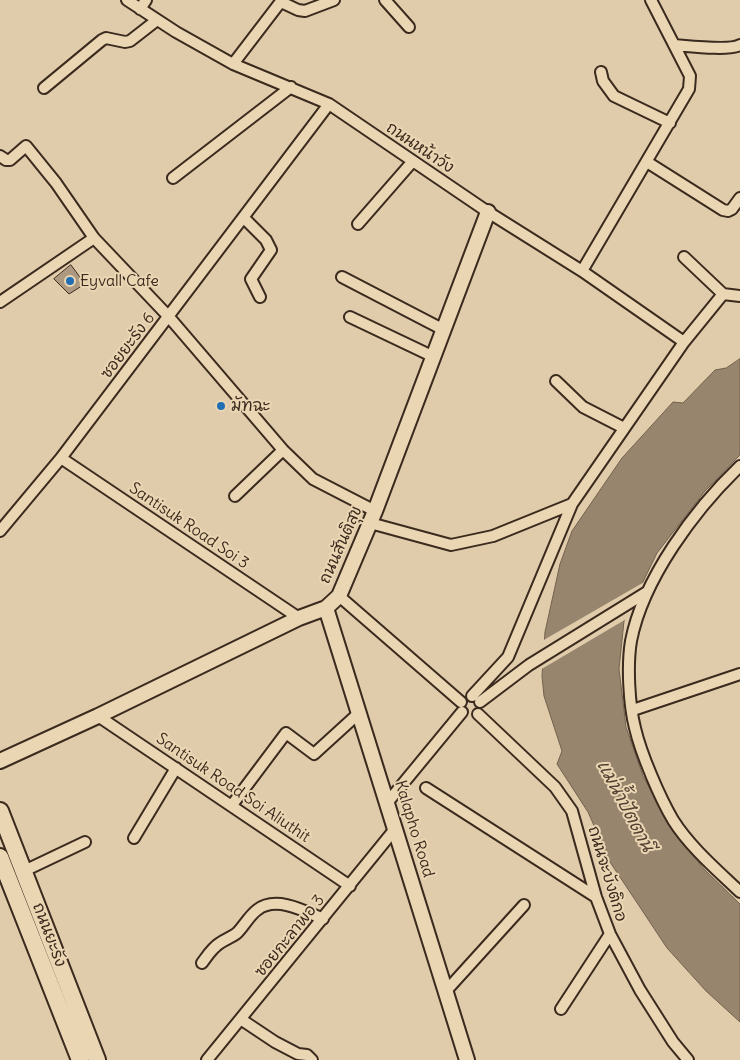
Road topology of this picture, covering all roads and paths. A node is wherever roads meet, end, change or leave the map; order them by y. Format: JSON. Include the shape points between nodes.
{"nodes":[{"id":1,"x":127,"y":0,"type":"edge"},
{"id":2,"x":146,"y":0,"type":"edge"},
{"id":3,"x":334,"y":0,"type":"edge"},
{"id":4,"x":384,"y":0,"type":"edge"},
{"id":5,"x":651,"y":0,"type":"edge"},
{"id":6,"x":282,"y":1,"type":"edge"},
{"id":7,"x":140,"y":9,"type":"junction"},
{"id":8,"x":157,"y":20,"type":"junction"},
{"id":9,"x":409,"y":27,"type":"dead end"},
{"id":10,"x":740,"y":45,"type":"edge"},
{"id":11,"x":674,"y":46,"type":"junction"},
{"id":12,"x":233,"y":64,"type":"junction"},
{"id":13,"x":601,"y":72,"type":"dead end"},
{"id":14,"x":291,"y":87,"type":"junction"},
{"id":15,"x":44,"y":88,"type":"dead end"},
{"id":16,"x":329,"y":104,"type":"junction"},
{"id":17,"x":670,"y":123,"type":"junction"},
{"id":18,"x":0,"y":156,"type":"edge"},
{"id":19,"x":413,"y":161,"type":"junction"},
{"id":20,"x":647,"y":162,"type":"junction"},
{"id":21,"x":173,"y":178,"type":"dead end"},
{"id":22,"x":740,"y":198,"type":"edge"},
{"id":23,"x":488,"y":212,"type":"junction"},
{"id":24,"x":244,"y":218,"type":"junction"},
{"id":25,"x":358,"y":224,"type":"dead end"},
{"id":26,"x":94,"y":238,"type":"junction"},
{"id":27,"x":684,"y":257,"type":"dead end"},
{"id":28,"x":582,"y":272,"type":"junction"},
{"id":29,"x":342,"y":277,"type":"dead end"},
{"id":30,"x":723,"y":294,"type":"junction"},
{"id":31,"x":740,"y":296,"type":"edge"},
{"id":32,"x":260,"y":297,"type":"dead end"},
{"id":33,"x":0,"y":302,"type":"edge"},
{"id":34,"x":169,"y":317,"type":"junction"},
{"id":35,"x":350,"y":317,"type":"dead end"},
{"id":36,"x":444,"y":330,"type":"junction"},
{"id":37,"x":684,"y":342,"type":"junction"},
{"id":38,"x":434,"y":357,"type":"junction"},
{"id":39,"x":556,"y":381,"type":"dead end"},
{"id":40,"x":624,"y":428,"type":"junction"},
{"id":41,"x":283,"y":450,"type":"junction"},
{"id":42,"x":61,"y":458,"type":"junction"},
{"id":43,"x":740,"y":466,"type":"edge"},
{"id":44,"x":235,"y":496,"type":"dead end"},
{"id":45,"x":572,"y":504,"type":"junction"},
{"id":46,"x":373,"y":517,"type":"junction"},
{"id":47,"x":0,"y":531,"type":"edge"},
{"id":48,"x":643,"y":594,"type":"junction"},
{"id":49,"x":339,"y":596,"type":"junction"},
{"id":50,"x":326,"y":608,"type":"junction"},
{"id":51,"x":300,"y":618,"type":"junction"},
{"id":52,"x":508,"y":657,"type":"junction"},
{"id":53,"x":519,"y":673,"type":"junction"},
{"id":54,"x":740,"y":674,"type":"edge"},
{"id":55,"x":476,"y":699,"type":"junction"},
{"id":56,"x":462,"y":707,"type":"junction"},
{"id":57,"x":633,"y":710,"type":"junction"},
{"id":58,"x":359,"y":713,"type":"junction"},
{"id":59,"x":478,"y":714,"type":"junction"},
{"id":60,"x":98,"y":716,"type":"junction"},
{"id":61,"x":0,"y":761,"type":"edge"},
{"id":62,"x":176,"y":768,"type":"junction"},
{"id":63,"x":426,"y":788,"type":"dead end"},
{"id":64,"x":387,"y":803,"type":"junction"},
{"id":65,"x":232,"y":805,"type":"junction"},
{"id":66,"x":0,"y":811,"type":"edge"},
{"id":67,"x":395,"y":829,"type":"junction"},
{"id":68,"x":134,"y":838,"type":"dead end"},
{"id":69,"x":85,"y":842,"type":"dead end"},
{"id":70,"x":0,"y":857,"type":"edge"},
{"id":71,"x":24,"y":870,"type":"junction"},
{"id":72,"x":350,"y":886,"type":"junction"},
{"id":73,"x":740,"y":892,"type":"edge"},
{"id":74,"x":596,"y":897,"type":"junction"},
{"id":75,"x":524,"y":905,"type":"dead end"},
{"id":76,"x":323,"y":919,"type":"junction"},
{"id":77,"x":610,"y":934,"type":"junction"},
{"id":78,"x":202,"y":963,"type":"dead end"},
{"id":79,"x":446,"y":991,"type":"junction"},
{"id":80,"x":68,"y":1006,"type":"junction"},
{"id":81,"x":561,"y":1009,"type":"dead end"},
{"id":82,"x":242,"y":1020,"type":"junction"},
{"id":83,"x":296,"y":1057,"type":"edge"},
{"id":84,"x":80,"y":1060,"type":"edge"},
{"id":85,"x":97,"y":1060,"type":"edge"},
{"id":86,"x":207,"y":1060,"type":"edge"},
{"id":87,"x":312,"y":1060,"type":"edge"},
{"id":88,"x":468,"y":1060,"type":"edge"},
{"id":89,"x":688,"y":1060,"type":"edge"}],
"edges":[{"from":1,"to":7,"type":"street","name":"ถนนหน้าวัง"},
{"from":2,"to":7,"type":"street"},
{"from":3,"to":6,"type":"street","via":[[305,11]]},
{"from":4,"to":9,"type":"street"},
{"from":5,"to":11,"type":"street"},
{"from":6,"to":12,"type":"street"},
{"from":7,"to":8,"type":"street","name":"ถนนหน้าวัง"},
{"from":8,"to":12,"type":"street","name":"ถนนหน้าวัง"},
{"from":8,"to":15,"type":"street","via":[[130,41],[102,40]]},
{"from":10,"to":11,"type":"street","via":[[736,48]]},
{"from":11,"to":17,"type":"street","via":[[690,82]]},
{"from":12,"to":14,"type":"street","name":"ถนนหน้าวัง"},
{"from":13,"to":17,"type":"street","via":[[603,81],[614,96]]},
{"from":14,"to":16,"type":"street","name":"ถนนหน้าวัง"},
{"from":14,"to":21,"type":"street"},
{"from":16,"to":19,"type":"street","name":"ถนนหน้าวัง"},
{"from":16,"to":24,"type":"street","name":"ซอยยะรัง 6"},
{"from":17,"to":20,"type":"street"},
{"from":18,"to":26,"type":"street","via":[[10,160],[26,146]]},
{"from":19,"to":23,"type":"street","name":"ถนนหน้าวัง"},
{"from":19,"to":25,"type":"street"},
{"from":20,"to":22,"type":"street","via":[[723,210],[732,209]]},
{"from":20,"to":28,"type":"street"},
{"from":23,"to":28,"type":"street","name":"ถนนหน้าวัง"},
{"from":23,"to":36,"type":"street","name":"ถนนสันติสุข"},
{"from":24,"to":32,"type":"street","via":[[266,240],[270,250],[251,279]]},
{"from":24,"to":34,"type":"street","name":"ซอยยะรัง 6"},
{"from":26,"to":33,"type":"street"},
{"from":26,"to":34,"type":"street"},
{"from":27,"to":30,"type":"street"},
{"from":28,"to":37,"type":"street","name":"ถนนหน้าวัง"},
{"from":29,"to":36,"type":"street"},
{"from":30,"to":31,"type":"street"},
{"from":30,"to":37,"type":"street"},
{"from":34,"to":41,"type":"street"},
{"from":34,"to":42,"type":"street","name":"ซอยยะรัง 6"},
{"from":35,"to":38,"type":"street"},
{"from":36,"to":38,"type":"street","name":"ถนนสันติสุข"},
{"from":37,"to":40,"type":"street"},
{"from":38,"to":46,"type":"street","name":"ถนนสันติสุข"},
{"from":39,"to":40,"type":"street","via":[[584,408]]},
{"from":40,"to":45,"type":"street"},
{"from":41,"to":44,"type":"street"},
{"from":41,"to":46,"type":"street","via":[[314,479]]},
{"from":42,"to":47,"type":"street","name":"ซอยยะรัง 6"},
{"from":42,"to":51,"type":"street","name":"Santisuk Road Soi 3"},
{"from":43,"to":48,"type":"street","via":[[719,486],[670,550]]},
{"from":45,"to":46,"type":"street","via":[[492,536],[451,545]]},
{"from":45,"to":52,"type":"street"},
{"from":46,"to":49,"type":"street","name":"ถนนสันติสุข"},
{"from":48,"to":53,"type":"street"},
{"from":48,"to":57,"type":"street","via":[[631,642],[629,677]]},
{"from":49,"to":50,"type":"street","name":"ถนนสันติสุข"},
{"from":49,"to":56,"type":"street"},
{"from":50,"to":51,"type":"street","name":"ถนนสันติสุข"},
{"from":50,"to":58,"type":"street","name":"Kalapho Road"},
{"from":51,"to":60,"type":"street","name":"ถนนสันติสุข"},
{"from":52,"to":53,"type":"street"},
{"from":52,"to":55,"type":"street"},
{"from":53,"to":55,"type":"street"},
{"from":54,"to":57,"type":"street"},
{"from":55,"to":56,"type":"street","via":[[466,697]]},
{"from":55,"to":59,"type":"street","via":[[481,708]]},
{"from":56,"to":59,"type":"street","via":[[472,717]]},
{"from":56,"to":64,"type":"street"},
{"from":57,"to":73,"type":"street","via":[[635,729],[650,773],[673,820],[701,854]]},
{"from":58,"to":64,"type":"street","name":"Kalapho Road"},
{"from":58,"to":65,"type":"street","via":[[314,754],[286,733]]},
{"from":59,"to":74,"type":"street","name":"ถนนจะบังติกอ","via":[[555,787],[572,812]]},
{"from":60,"to":61,"type":"street","name":"ถนนสันติสุข"},
{"from":60,"to":62,"type":"street","name":"Santisuk Road Soi Aliuthit"},
{"from":62,"to":65,"type":"street","name":"Santisuk Road Soi Aliuthit"},
{"from":62,"to":68,"type":"street"},
{"from":63,"to":74,"type":"street"},
{"from":64,"to":67,"type":"street","name":"Kalapho Road"},
{"from":65,"to":72,"type":"street","name":"Santisuk Road Soi Aliuthit"},
{"from":66,"to":71,"type":"main road","name":"ถนนยะรัง"},
{"from":67,"to":72,"type":"street","name":"ซอยกะลาพอ 3"},
{"from":67,"to":79,"type":"street","name":"Kalapho Road"},
{"from":69,"to":71,"type":"street"},
{"from":70,"to":80,"type":"main road","name":"ถนนยะรัง"},
{"from":71,"to":80,"type":"main road","name":"ถนนยะรัง"},
{"from":72,"to":76,"type":"street","name":"ซอยกะลาพอ 3"},
{"from":74,"to":77,"type":"street","name":"ถนนจะบังติกอ"},
{"from":75,"to":79,"type":"street"},
{"from":76,"to":78,"type":"street","via":[[286,905],[261,907],[234,935],[219,943]]},
{"from":76,"to":82,"type":"street","name":"ซอยกะลาพอ 3"},
{"from":77,"to":81,"type":"street"},
{"from":77,"to":89,"type":"street","name":"ถนนจะบังติกอ","via":[[640,990]]},
{"from":79,"to":88,"type":"street","name":"Kalapho Road"},
{"from":80,"to":84,"type":"main road","name":"ถนนยะรัง"},
{"from":80,"to":85,"type":"main road","name":"ถนนยะรัง"},
{"from":82,"to":83,"type":"street"},
{"from":82,"to":86,"type":"street","name":"ซอยกะลาพอ 3"},
{"from":83,"to":87,"type":"street","via":[[307,1055]]}]}
